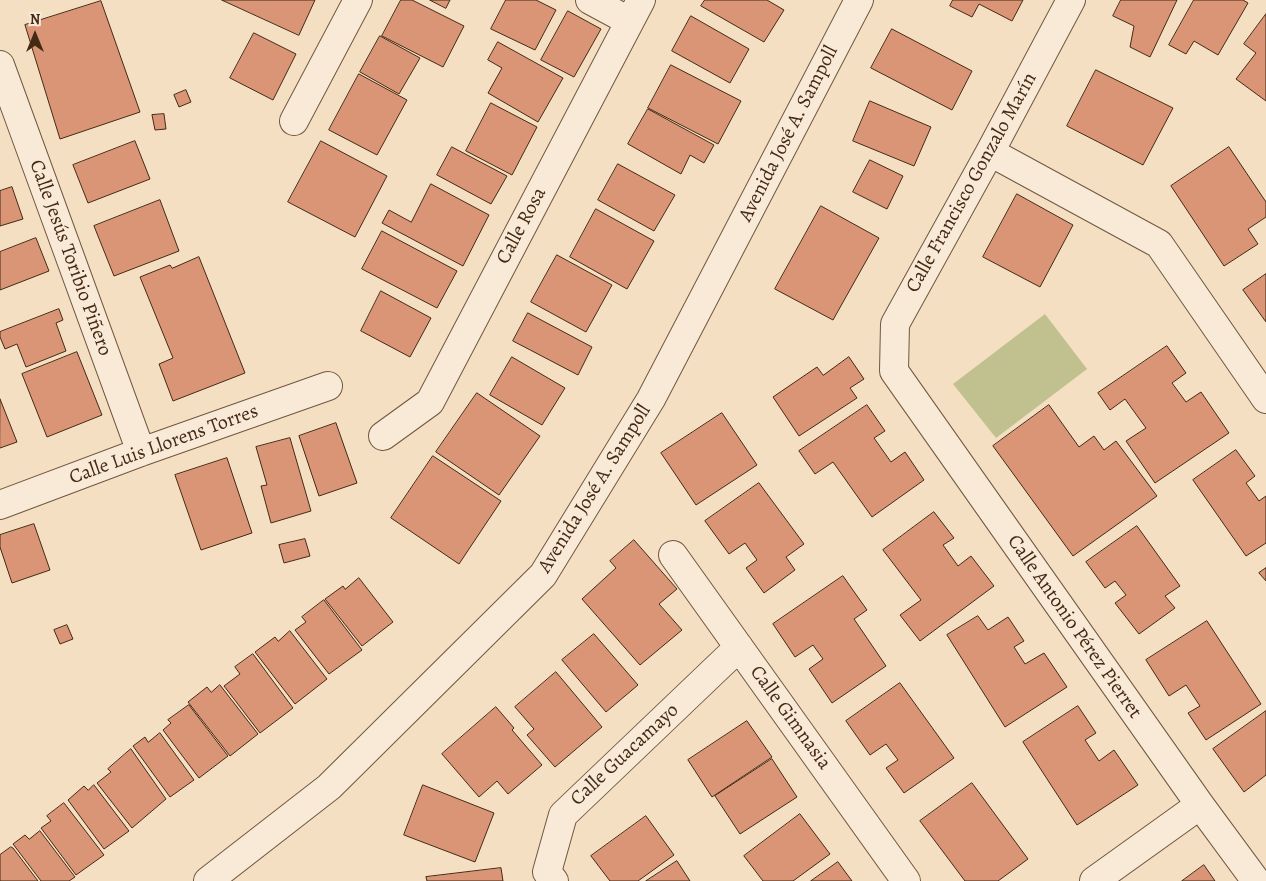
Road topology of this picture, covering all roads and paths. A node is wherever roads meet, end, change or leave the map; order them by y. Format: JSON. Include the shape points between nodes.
{"nodes":[{"id":1,"x":358,"y":0,"type":"edge"},
{"id":2,"x":590,"y":0,"type":"edge"},
{"id":3,"x":859,"y":0,"type":"edge"},
{"id":4,"x":1072,"y":0,"type":"edge"},
{"id":5,"x":635,"y":11,"type":"edge"},
{"id":6,"x":0,"y":65,"type":"edge"},
{"id":7,"x":294,"y":121,"type":"dead end"},
{"id":8,"x":990,"y":152,"type":"junction"},
{"id":9,"x":894,"y":371,"type":"joint"},
{"id":10,"x":328,"y":386,"type":"dead end"},
{"id":11,"x":1266,"y":399,"type":"edge"},
{"id":12,"x":384,"y":436,"type":"dead end"},
{"id":13,"x":141,"y":452,"type":"junction"},
{"id":14,"x":0,"y":505,"type":"edge"},
{"id":15,"x":673,"y":555,"type":"dead end"},
{"id":16,"x":739,"y":647,"type":"junction"},
{"id":17,"x":1200,"y":805,"type":"junction"},
{"id":18,"x":208,"y":881,"type":"edge"},
{"id":19,"x":554,"y":881,"type":"edge"},
{"id":20,"x":906,"y":881,"type":"edge"},
{"id":21,"x":1094,"y":881,"type":"edge"},
{"id":22,"x":1256,"y":881,"type":"edge"}],
"edges":[{"from":1,"to":7,"type":"street"},
{"from":2,"to":5,"type":"street"},
{"from":3,"to":18,"type":"street","name":"Avenida José A. Sampoll","via":[[651,399],[543,575],[329,787]]},
{"from":4,"to":8,"type":"street","name":"Calle Francisco Gonzalo Marín"},
{"from":5,"to":12,"type":"street","name":"Calle Rosa","via":[[430,402]]},
{"from":6,"to":13,"type":"street","name":"Calle Jesús Toribio Piñero"},
{"from":8,"to":9,"type":"street","name":"Calle Francisco Gonzalo Marín","via":[[894,324]]},
{"from":8,"to":11,"type":"street","via":[[1159,244]]},
{"from":9,"to":17,"type":"street","name":"Calle Antonio Pérez Pierret"},
{"from":10,"to":13,"type":"street","name":"Calle Luis Llorens Torres"},
{"from":13,"to":14,"type":"street","name":"Calle Luis Llorens Torres"},
{"from":15,"to":16,"type":"street","name":"Calle Gimnasia"},
{"from":16,"to":19,"type":"street","name":"Calle Guacamayo","via":[[563,815],[547,872]]},
{"from":16,"to":20,"type":"street","name":"Calle Gimnasia"},
{"from":17,"to":21,"type":"street"},
{"from":17,"to":22,"type":"street","name":"Calle Antonio Pérez Pierret"}]}
